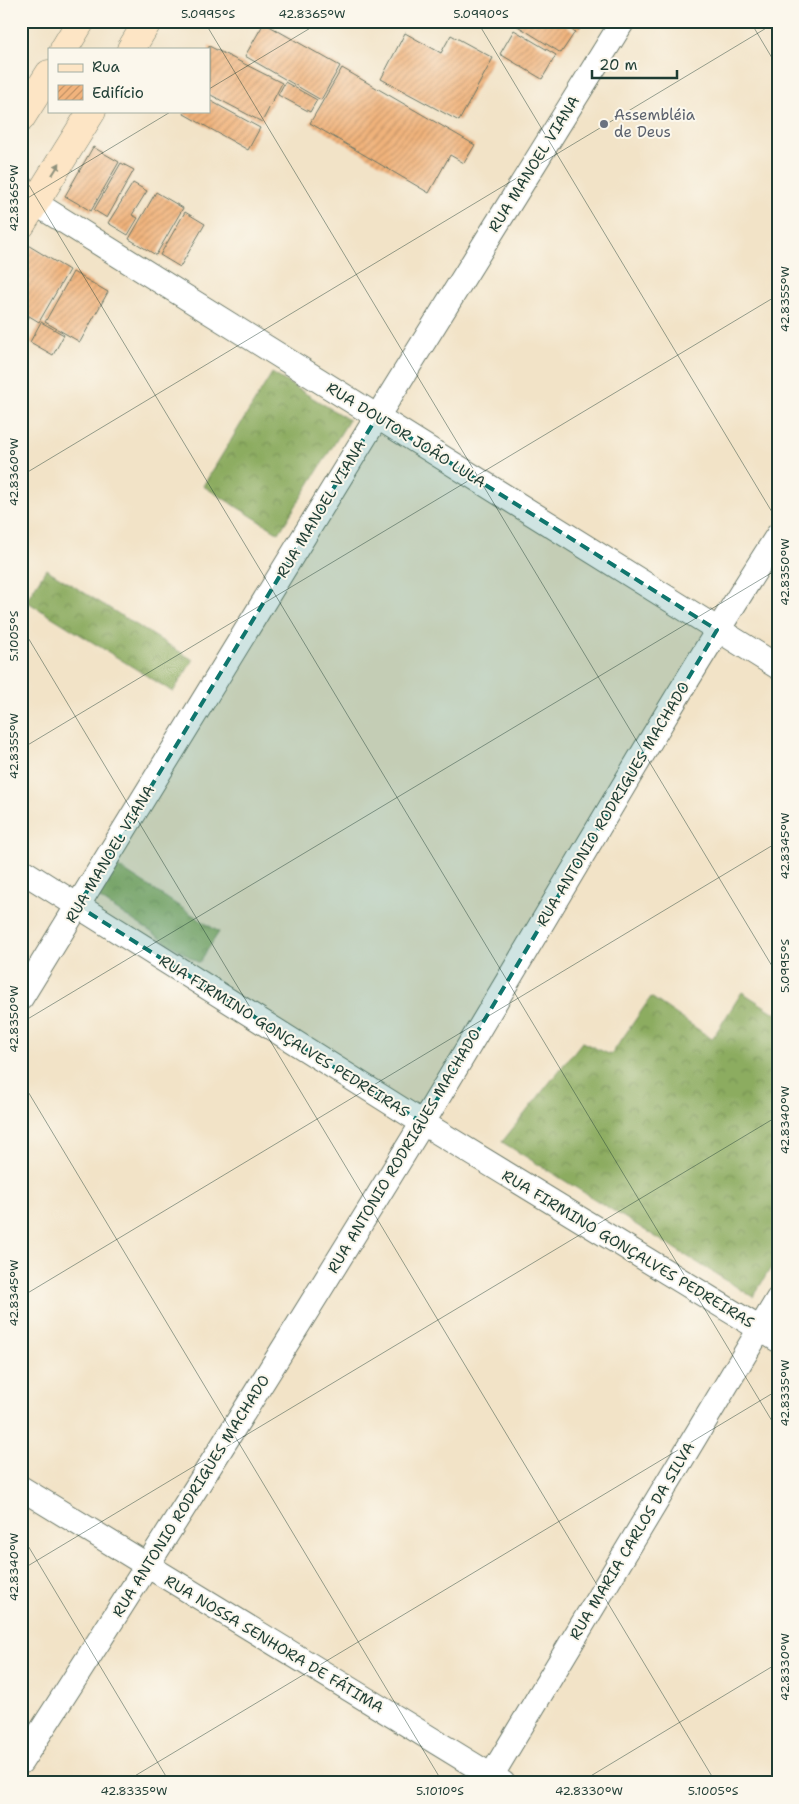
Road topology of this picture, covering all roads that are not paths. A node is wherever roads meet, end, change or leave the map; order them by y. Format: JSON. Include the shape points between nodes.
{"nodes":[{"id":1,"x":81,"y":21,"type":"edge"},
{"id":2,"x":148,"y":21,"type":"edge"},
{"id":3,"x":623,"y":21,"type":"edge"},
{"id":4,"x":65,"y":48,"type":"edge"},
{"id":5,"x":132,"y":48,"type":"edge"},
{"id":6,"x":48,"y":76,"type":"edge"},
{"id":7,"x":91,"y":112,"type":"edge"},
{"id":8,"x":21,"y":118,"type":"edge"},
{"id":9,"x":28,"y":214,"type":"edge"},
{"id":10,"x":377,"y":417,"type":"junction"},
{"id":11,"x":778,"y":535,"type":"edge"},
{"id":12,"x":717,"y":630,"type":"junction"},
{"id":13,"x":778,"y":667,"type":"edge"},
{"id":14,"x":21,"y":870,"type":"edge"},
{"id":15,"x":78,"y":906,"type":"junction"},
{"id":16,"x":21,"y":998,"type":"edge"},
{"id":17,"x":422,"y":1123,"type":"junction"},
{"id":18,"x":778,"y":1299,"type":"edge"},
{"id":19,"x":768,"y":1334,"type":"edge"},
{"id":20,"x":21,"y":1488,"type":"edge"},
{"id":21,"x":148,"y":1567,"type":"junction"},
{"id":22,"x":21,"y":1762,"type":"edge"},
{"id":23,"x":494,"y":1780,"type":"edge"}],
"edges":[{"from":1,"to":4,"type":"main road"},
{"from":2,"to":5,"type":"main road"},
{"from":3,"to":10,"type":"street","name":"RUA MANOEL VIANA"},
{"from":6,"to":8,"type":"main road"},
{"from":9,"to":7,"type":"main road","one_way":true},
{"from":9,"to":10,"type":"street","name":"RUA DOUTOR JOÃO LULA"},
{"from":10,"to":12,"type":"street","name":"RUA DOUTOR JOÃO LULA"},
{"from":10,"to":15,"type":"street","name":"RUA MANOEL VIANA"},
{"from":11,"to":12,"type":"street","name":"RUA ANTONIO RODRIGUES MACHADO"},
{"from":12,"to":13,"type":"street","name":"RUA DOUTOR JOÃO LULA"},
{"from":12,"to":17,"type":"street","name":"RUA ANTONIO RODRIGUES MACHADO"},
{"from":14,"to":15,"type":"street","name":"RUA FIRMINO GONÇALVES PEDREIRAS"},
{"from":15,"to":16,"type":"street","name":"RUA MANOEL VIANA"},
{"from":15,"to":17,"type":"street","name":"RUA FIRMINO GONÇALVES PEDREIRAS"},
{"from":17,"to":19,"type":"street","name":"RUA FIRMINO GONÇALVES PEDREIRAS"},
{"from":17,"to":21,"type":"street","name":"RUA ANTONIO RODRIGUES MACHADO"},
{"from":18,"to":19,"type":"street","name":"RUA MARIA CARLOS DA SILVA"},
{"from":19,"to":23,"type":"street","name":"RUA MARIA CARLOS DA SILVA"},
{"from":20,"to":21,"type":"street","name":"RUA NOSSA SENHORA DE FÁTIMA"},
{"from":21,"to":22,"type":"street","name":"RUA ANTONIO RODRIGUES MACHADO"},
{"from":21,"to":23,"type":"street","name":"RUA NOSSA SENHORA DE FÁTIMA"}]}
